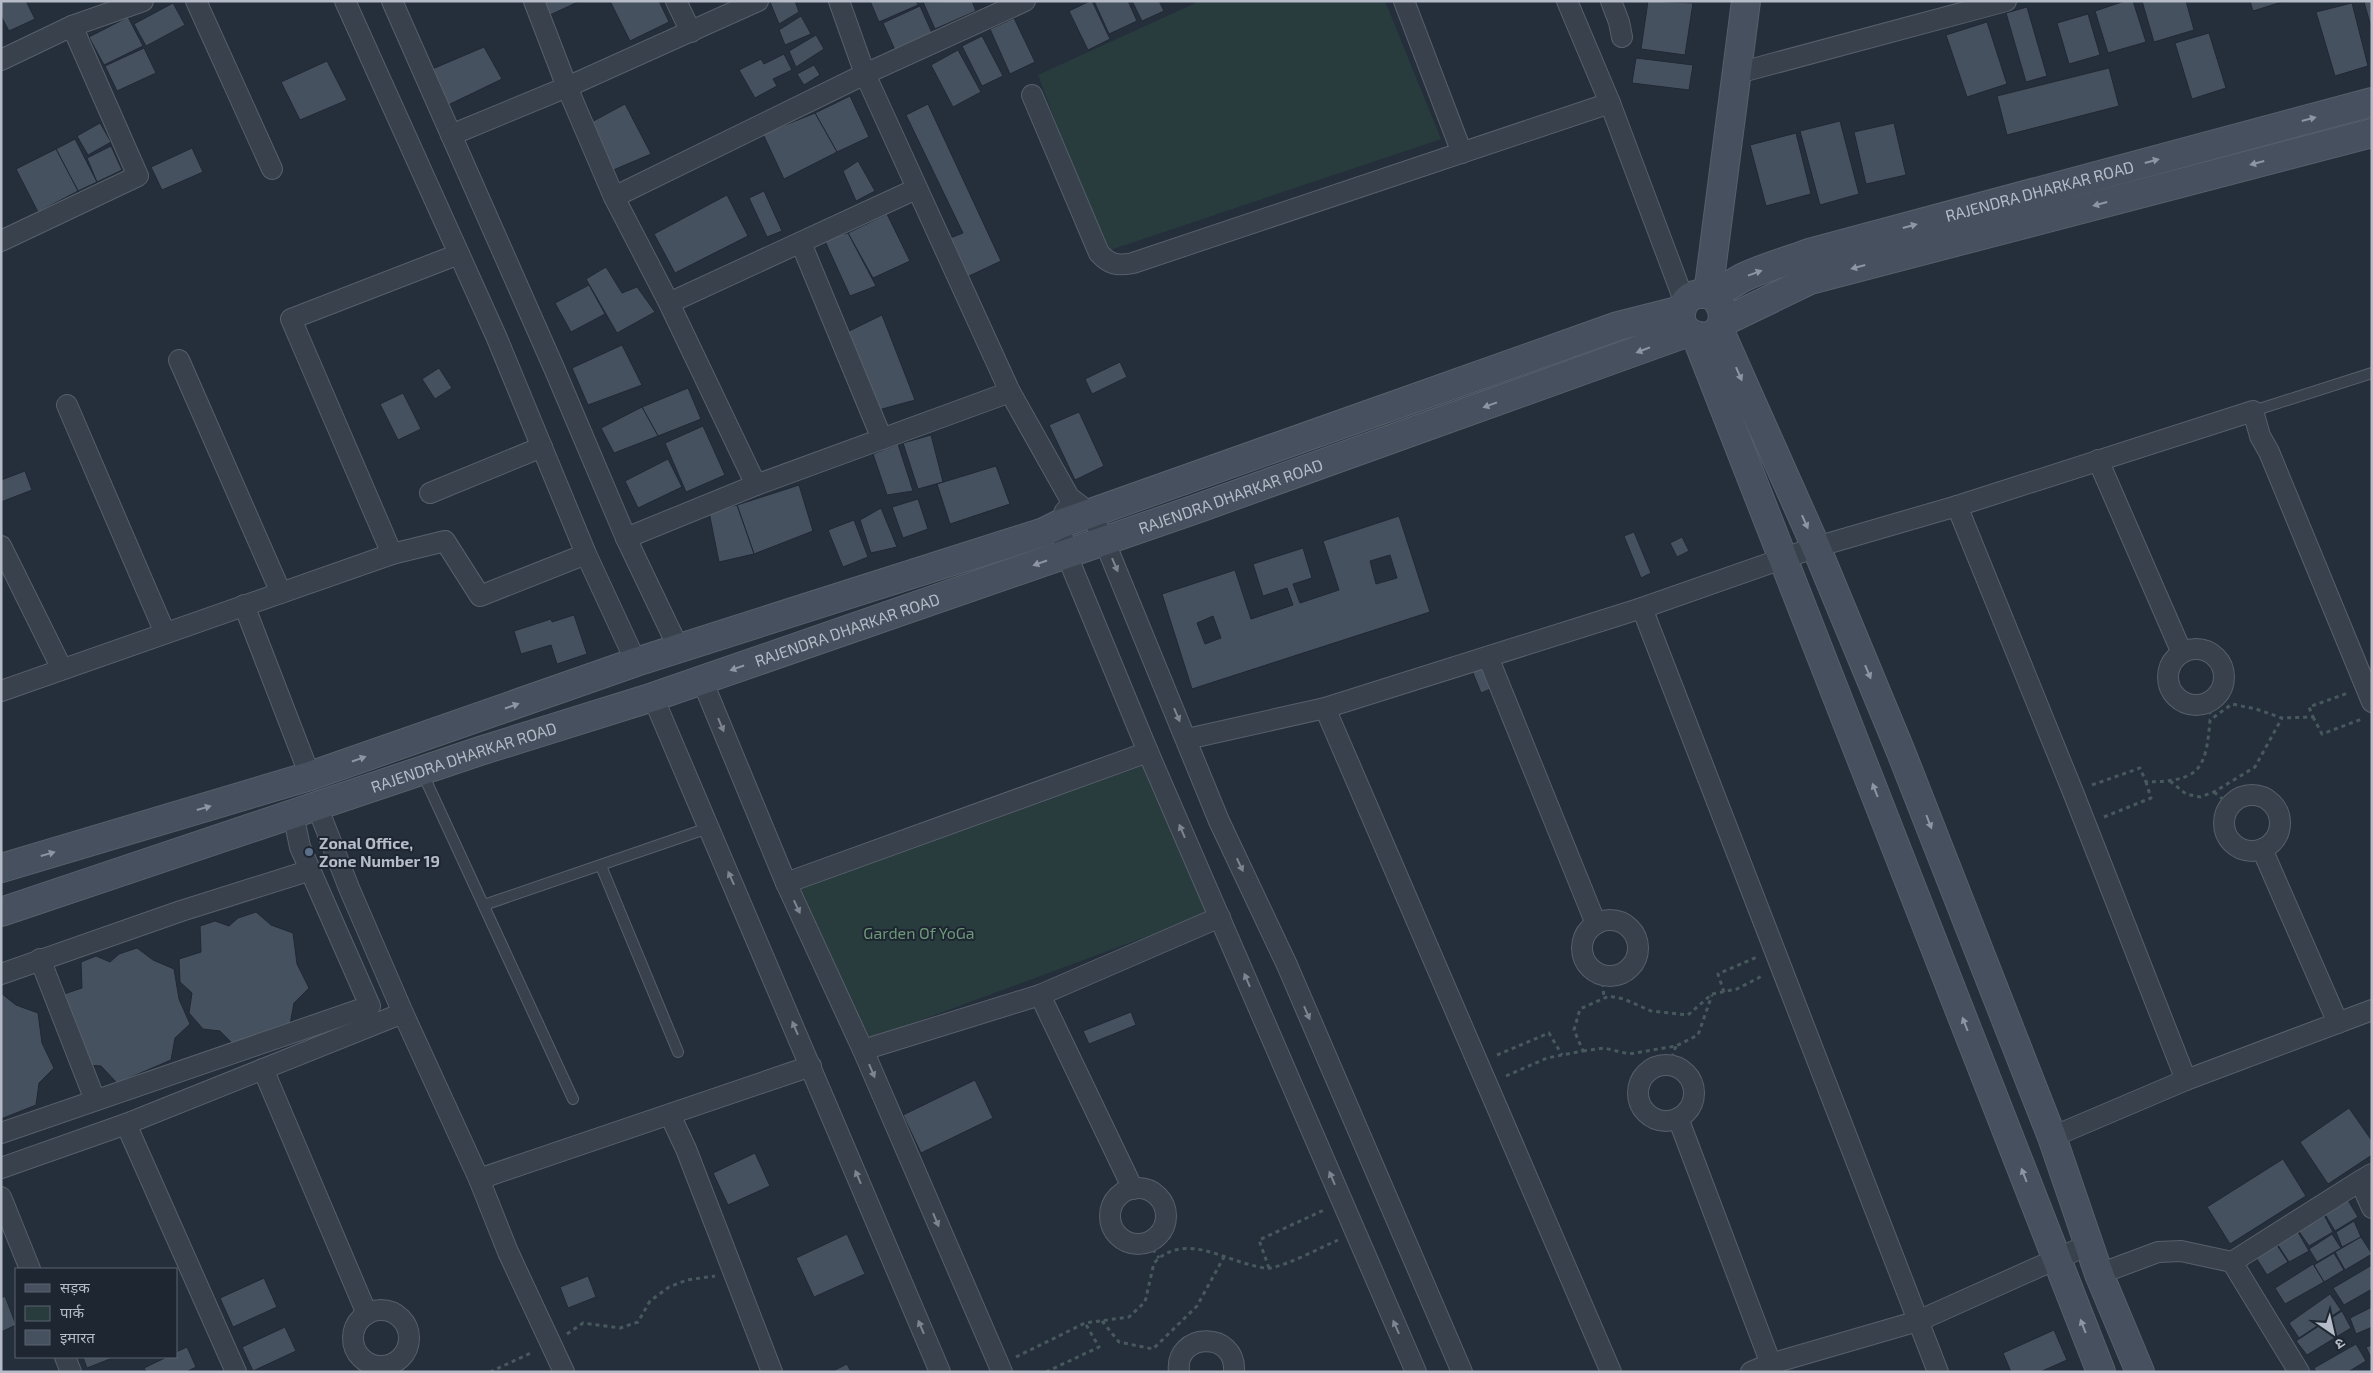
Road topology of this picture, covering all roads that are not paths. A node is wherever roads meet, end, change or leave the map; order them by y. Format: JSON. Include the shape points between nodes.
{"nodes":[{"id":1,"x":143,"y":1,"type":"edge"},
{"id":2,"x":196,"y":1,"type":"edge"},
{"id":3,"x":345,"y":1,"type":"edge"},
{"id":4,"x":392,"y":1,"type":"edge"},
{"id":5,"x":534,"y":1,"type":"edge"},
{"id":6,"x":676,"y":1,"type":"edge"},
{"id":7,"x":758,"y":1,"type":"edge"},
{"id":8,"x":838,"y":1,"type":"edge"},
{"id":9,"x":1025,"y":1,"type":"edge"},
{"id":10,"x":1404,"y":1,"type":"edge"},
{"id":11,"x":1611,"y":1,"type":"edge"},
{"id":12,"x":1746,"y":1,"type":"edge"},
{"id":13,"x":2006,"y":1,"type":"edge"},
{"id":14,"x":1572,"y":5,"type":"edge"},
{"id":15,"x":995,"y":8,"type":"edge"},
{"id":16,"x":72,"y":26,"type":"junction"},
{"id":17,"x":690,"y":32,"type":"junction"},
{"id":18,"x":1622,"y":37,"type":"dead end"},
{"id":19,"x":1,"y":60,"type":"edge"},
{"id":20,"x":1738,"y":73,"type":"junction"},
{"id":21,"x":865,"y":74,"type":"junction"},
{"id":22,"x":567,"y":87,"type":"junction"},
{"id":23,"x":1032,"y":95,"type":"dead end"},
{"id":24,"x":2372,"y":102,"type":"edge"},
{"id":25,"x":1610,"y":103,"type":"junction"},
{"id":26,"x":2372,"y":133,"type":"edge"},
{"id":27,"x":450,"y":135,"type":"junction"},
{"id":28,"x":1462,"y":153,"type":"junction"},
{"id":29,"x":272,"y":168,"type":"dead end"},
{"id":30,"x":916,"y":189,"type":"junction"},
{"id":31,"x":614,"y":197,"type":"junction"},
{"id":32,"x":1,"y":241,"type":"edge"},
{"id":33,"x":801,"y":243,"type":"junction"},
{"id":34,"x":459,"y":254,"type":"junction"},
{"id":35,"x":669,"y":303,"type":"junction"},
{"id":36,"x":1702,"y":315,"type":"junction"},
{"id":37,"x":179,"y":360,"type":"dead end"},
{"id":38,"x":2372,"y":373,"type":"edge"},
{"id":39,"x":1010,"y":392,"type":"junction"},
{"id":40,"x":67,"y":405,"type":"dead end"},
{"id":41,"x":2253,"y":411,"type":"junction"},
{"id":42,"x":882,"y":439,"type":"junction"},
{"id":43,"x":542,"y":447,"type":"junction"},
{"id":44,"x":2098,"y":460,"type":"junction"},
{"id":45,"x":756,"y":485,"type":"junction"},
{"id":46,"x":430,"y":493,"type":"dead end"},
{"id":47,"x":1069,"y":497,"type":"junction"},
{"id":48,"x":1957,"y":506,"type":"junction"},
{"id":49,"x":1091,"y":514,"type":"junction"},
{"id":50,"x":1060,"y":524,"type":"junction"},
{"id":51,"x":626,"y":538,"type":"junction"},
{"id":52,"x":1104,"y":540,"type":"junction"},
{"id":53,"x":1,"y":546,"type":"edge"},
{"id":54,"x":1816,"y":547,"type":"junction"},
{"id":55,"x":1066,"y":553,"type":"junction"},
{"id":56,"x":392,"y":554,"type":"junction"},
{"id":57,"x":586,"y":554,"type":"junction"},
{"id":58,"x":1785,"y":559,"type":"junction"},
{"id":59,"x":281,"y":593,"type":"junction"},
{"id":60,"x":244,"y":605,"type":"junction"},
{"id":61,"x":1642,"y":608,"type":"junction"},
{"id":62,"x":165,"y":633,"type":"junction"},
{"id":63,"x":678,"y":649,"type":"junction"},
{"id":64,"x":2182,"y":653,"type":"junction"},
{"id":65,"x":1488,"y":657,"type":"junction"},
{"id":66,"x":636,"y":662,"type":"junction"},
{"id":67,"x":62,"y":669,"type":"junction"},
{"id":68,"x":702,"y":680,"type":"junction"},
{"id":69,"x":1,"y":691,"type":"edge"},
{"id":70,"x":653,"y":697,"type":"junction"},
{"id":71,"x":2367,"y":703,"type":"edge"},
{"id":72,"x":1325,"y":708,"type":"junction"},
{"id":73,"x":1187,"y":739,"type":"junction"},
{"id":74,"x":1148,"y":752,"type":"junction"},
{"id":75,"x":421,"y":771,"type":"junction"},
{"id":76,"x":310,"y":776,"type":"junction"},
{"id":77,"x":305,"y":810,"type":"junction"},
{"id":78,"x":708,"y":828,"type":"junction"},
{"id":79,"x":2262,"y":849,"type":"junction"},
{"id":80,"x":601,"y":866,"type":"junction"},
{"id":81,"x":1,"y":868,"type":"edge"},
{"id":82,"x":311,"y":870,"type":"junction"},
{"id":83,"x":786,"y":883,"type":"junction"},
{"id":84,"x":484,"y":905,"type":"junction"},
{"id":85,"x":1,"y":912,"type":"edge"},
{"id":86,"x":1220,"y":917,"type":"junction"},
{"id":87,"x":1596,"y":924,"type":"junction"},
{"id":88,"x":40,"y":959,"type":"junction"},
{"id":89,"x":1,"y":974,"type":"edge"},
{"id":90,"x":1040,"y":995,"type":"junction"},
{"id":91,"x":2372,"y":1010,"type":"edge"},
{"id":92,"x":403,"y":1013,"type":"junction"},
{"id":93,"x":2338,"y":1023,"type":"junction"},
{"id":94,"x":863,"y":1050,"type":"junction"},
{"id":95,"x":678,"y":1052,"type":"dead end"},
{"id":96,"x":811,"y":1066,"type":"junction"},
{"id":97,"x":263,"y":1070,"type":"junction"},
{"id":98,"x":2186,"y":1080,"type":"junction"},
{"id":99,"x":573,"y":1099,"type":"dead end"},
{"id":100,"x":95,"y":1100,"type":"junction"},
{"id":101,"x":670,"y":1115,"type":"junction"},
{"id":102,"x":1678,"y":1118,"type":"junction"},
{"id":103,"x":126,"y":1124,"type":"junction"},
{"id":104,"x":1,"y":1133,"type":"edge"},
{"id":105,"x":2052,"y":1137,"type":"junction"},
{"id":106,"x":1,"y":1168,"type":"edge"},
{"id":107,"x":2366,"y":1178,"type":"edge"},
{"id":108,"x":479,"y":1179,"type":"junction"},
{"id":109,"x":1132,"y":1189,"type":"junction"},
{"id":110,"x":1,"y":1197,"type":"edge"},
{"id":111,"x":2372,"y":1208,"type":"edge"},
{"id":112,"x":2090,"y":1244,"type":"junction"},
{"id":113,"x":2057,"y":1259,"type":"junction"},
{"id":114,"x":2232,"y":1262,"type":"junction"},
{"id":115,"x":30,"y":1268,"type":"edge"},
{"id":116,"x":2099,"y":1274,"type":"junction"},
{"id":117,"x":367,"y":1314,"type":"junction"},
{"id":118,"x":1918,"y":1321,"type":"junction"},
{"id":119,"x":65,"y":1358,"type":"edge"},
{"id":120,"x":394,"y":1368,"type":"edge"},
{"id":121,"x":1772,"y":1368,"type":"edge"},
{"id":122,"x":1000,"y":1369,"type":"edge"},
{"id":123,"x":71,"y":1372,"type":"edge"},
{"id":124,"x":236,"y":1372,"type":"edge"},
{"id":125,"x":564,"y":1372,"type":"edge"},
{"id":126,"x":772,"y":1372,"type":"edge"},
{"id":127,"x":940,"y":1372,"type":"edge"},
{"id":128,"x":1179,"y":1372,"type":"edge"},
{"id":129,"x":1234,"y":1372,"type":"edge"},
{"id":130,"x":1416,"y":1372,"type":"edge"},
{"id":131,"x":1462,"y":1372,"type":"edge"},
{"id":132,"x":1612,"y":1372,"type":"edge"},
{"id":133,"x":1751,"y":1372,"type":"edge"},
{"id":134,"x":1938,"y":1372,"type":"edge"},
{"id":135,"x":2101,"y":1372,"type":"edge"},
{"id":136,"x":2140,"y":1372,"type":"edge"},
{"id":137,"x":2299,"y":1372,"type":"edge"}],
"edges":[{"from":1,"to":16,"type":"street"},
{"from":2,"to":29,"type":"street"},
{"from":3,"to":34,"type":"street"},
{"from":4,"to":27,"type":"street"},
{"from":5,"to":22,"type":"street"},
{"from":6,"to":17,"type":"street"},
{"from":7,"to":17,"type":"street"},
{"from":8,"to":21,"type":"street"},
{"from":9,"to":15,"type":"street"},
{"from":10,"to":28,"type":"street"},
{"from":11,"to":18,"type":"street"},
{"from":12,"to":20,"type":"main road"},
{"from":13,"to":20,"type":"street"},
{"from":14,"to":25,"type":"street"},
{"from":15,"to":21,"type":"street"},
{"from":16,"to":19,"type":"street"},
{"from":16,"to":32,"type":"street","via":[[138,176]]},
{"from":17,"to":22,"type":"street"},
{"from":20,"to":36,"type":"main road"},
{"from":21,"to":30,"type":"street"},
{"from":21,"to":31,"type":"street"},
{"from":22,"to":27,"type":"street"},
{"from":22,"to":31,"type":"street"},
{"from":23,"to":28,"type":"street","via":[[1099,253],[1118,266]]},
{"from":36,"to":24,"type":"main road","name":"RAJENDRA DHARKAR ROAD","one_way":true,"via":[[1745,277],[1809,253]]},
{"from":25,"to":28,"type":"street"},
{"from":25,"to":36,"type":"street"},
{"from":26,"to":36,"type":"main road","name":"RAJENDRA DHARKAR ROAD","one_way":true,"via":[[1810,280]]},
{"from":27,"to":51,"type":"street"},
{"from":30,"to":33,"type":"street"},
{"from":30,"to":39,"type":"street"},
{"from":31,"to":35,"type":"street"},
{"from":33,"to":35,"type":"street"},
{"from":33,"to":42,"type":"street"},
{"from":34,"to":43,"type":"street"},
{"from":34,"to":56,"type":"street","via":[[290,319]]},
{"from":35,"to":45,"type":"street"},
{"from":36,"to":49,"type":"main road","name":"RAJENDRA DHARKAR ROAD","via":[[1618,326]]},
{"from":36,"to":52,"type":"main road","name":"RAJENDRA DHARKAR ROAD","one_way":true,"via":[[1228,498]]},
{"from":36,"to":54,"type":"main road","one_way":true},
{"from":36,"to":58,"type":"main road"},
{"from":37,"to":59,"type":"street"},
{"from":38,"to":41,"type":"lane"},
{"from":39,"to":42,"type":"street"},
{"from":39,"to":47,"type":"street"},
{"from":40,"to":62,"type":"street"},
{"from":41,"to":44,"type":"street"},
{"from":41,"to":71,"type":"street","via":[[2260,436]]},
{"from":42,"to":45,"type":"street"},
{"from":43,"to":46,"type":"street"},
{"from":43,"to":57,"type":"street"},
{"from":44,"to":48,"type":"street"},
{"from":44,"to":64,"type":"street"},
{"from":45,"to":51,"type":"street"},
{"from":47,"to":49,"type":"street"},
{"from":47,"to":50,"type":"street"},
{"from":48,"to":54,"type":"street"},
{"from":48,"to":98,"type":"street"},
{"from":49,"to":50,"type":"main road","name":"RAJENDRA DHARKAR ROAD"},
{"from":49,"to":52,"type":"street"},
{"from":50,"to":55,"type":"street"},
{"from":50,"to":63,"type":"main road","name":"RAJENDRA DHARKAR ROAD","via":[[1044,532]]},
{"from":51,"to":63,"type":"street"},
{"from":52,"to":55,"type":"main road","name":"RAJENDRA DHARKAR ROAD"},
{"from":52,"to":73,"type":"street","one_way":true},
{"from":53,"to":67,"type":"street"},
{"from":54,"to":58,"type":"street"},
{"from":54,"to":105,"type":"main road","one_way":true,"via":[[1901,752]]},
{"from":55,"to":68,"type":"main road","name":"RAJENDRA DHARKAR ROAD","one_way":true},
{"from":55,"to":74,"type":"street"},
{"from":56,"to":57,"type":"street","via":[[445,541],[480,596]]},
{"from":56,"to":59,"type":"street"},
{"from":57,"to":66,"type":"street"},
{"from":58,"to":61,"type":"street"},
{"from":113,"to":58,"type":"main road","one_way":true},
{"from":59,"to":60,"type":"street"},
{"from":60,"to":62,"type":"street"},
{"from":60,"to":76,"type":"street"},
{"from":61,"to":65,"type":"street"},
{"from":61,"to":118,"type":"street"},
{"from":62,"to":67,"type":"street"},
{"from":63,"to":66,"type":"main road","name":"RAJENDRA DHARKAR ROAD"},
{"from":64,"to":64,"type":"street","via":[[2200,649],[2217,657],[2222,665],[2224,683],[2209,711],[2180,700],[2169,686],[2170,667]]},
{"from":65,"to":72,"type":"street"},
{"from":65,"to":87,"type":"street"},
{"from":76,"to":66,"type":"main road","name":"RAJENDRA DHARKAR ROAD","one_way":true},
{"from":67,"to":69,"type":"street"},
{"from":68,"to":70,"type":"main road","name":"RAJENDRA DHARKAR ROAD"},
{"from":68,"to":83,"type":"street","one_way":true},
{"from":70,"to":75,"type":"main road","name":"RAJENDRA DHARKAR ROAD"},
{"from":70,"to":78,"type":"street"},
{"from":72,"to":73,"type":"street"},
{"from":72,"to":132,"type":"street"},
{"from":73,"to":131,"type":"street","one_way":true,"via":[[1218,821],[1287,965]]},
{"from":74,"to":83,"type":"street"},
{"from":86,"to":74,"type":"street","one_way":true},
{"from":75,"to":77,"type":"main road","name":"RAJENDRA DHARKAR ROAD"},
{"from":75,"to":84,"type":"lane"},
{"from":81,"to":76,"type":"main road","name":"RAJENDRA DHARKAR ROAD","one_way":true},
{"from":77,"to":82,"type":"street","via":[[300,848]]},
{"from":77,"to":85,"type":"main road","name":"RAJENDRA DHARKAR ROAD"},
{"from":77,"to":92,"type":"street","via":[[349,888]]},
{"from":78,"to":80,"type":"lane"},
{"from":96,"to":78,"type":"street","one_way":true},
{"from":79,"to":79,"type":"street","via":[[2276,838],[2280,819],[2277,810],[2272,803],[2255,794],[2237,798],[2230,804],[2223,822],[2229,840],[2244,850]]},
{"from":79,"to":93,"type":"street"},
{"from":80,"to":84,"type":"lane"},
{"from":80,"to":95,"type":"lane"},
{"from":82,"to":88,"type":"street"},
{"from":82,"to":100,"type":"street","via":[[370,1006]]},
{"from":83,"to":94,"type":"street","one_way":true},
{"from":84,"to":99,"type":"lane"},
{"from":86,"to":90,"type":"street"},
{"from":130,"to":86,"type":"street","one_way":true},
{"from":87,"to":87,"type":"street","via":[[1584,938],[1583,957],[1594,971],[1602,975],[1628,970],[1638,954],[1631,928],[1623,922],[1605,920]]},
{"from":88,"to":89,"type":"street"},
{"from":88,"to":100,"type":"street"},
{"from":90,"to":94,"type":"street"},
{"from":90,"to":109,"type":"street"},
{"from":91,"to":93,"type":"street"},
{"from":92,"to":97,"type":"street"},
{"from":92,"to":108,"type":"street"},
{"from":93,"to":98,"type":"street"},
{"from":94,"to":122,"type":"street","one_way":true},
{"from":96,"to":101,"type":"street"},
{"from":127,"to":96,"type":"street","one_way":true},
{"from":97,"to":103,"type":"street"},
{"from":97,"to":117,"type":"street"},
{"from":98,"to":105,"type":"street"},
{"from":100,"to":104,"type":"street"},
{"from":101,"to":108,"type":"street"},
{"from":101,"to":126,"type":"street"},
{"from":102,"to":102,"type":"street","via":[[1690,1108],[1693,1100],[1694,1090],[1686,1074],[1669,1065],[1651,1069],[1644,1075],[1637,1093],[1638,1102],[1643,1110],[1658,1120],[1666,1122]]},
{"from":102,"to":121,"type":"street"},
{"from":103,"to":106,"type":"street"},
{"from":103,"to":124,"type":"street"},
{"from":105,"to":112,"type":"main road"},
{"from":107,"to":111,"type":"street"},
{"from":107,"to":114,"type":"street"},
{"from":108,"to":125,"type":"street","via":[[508,1252]]},
{"from":109,"to":109,"type":"street","via":[[1151,1191],[1164,1204],[1166,1223],[1156,1238],[1154,1250],[1122,1240],[1111,1225],[1110,1216],[1117,1198]]},
{"from":110,"to":115,"type":"street"},
{"from":112,"to":113,"type":"street"},
{"from":112,"to":116,"type":"main road"},
{"from":113,"to":118,"type":"street"},
{"from":135,"to":113,"type":"main road","one_way":true},
{"from":114,"to":116,"type":"street","via":[[2181,1251],[2158,1252]]},
{"from":114,"to":137,"type":"street"},
{"from":116,"to":136,"type":"main road"},
{"from":117,"to":120,"type":"street","via":[[354,1328],[354,1347],[358,1355],[373,1365]]},
{"from":117,"to":120,"type":"street","via":[[385,1310],[394,1313],[407,1326],[409,1344]]},
{"from":118,"to":121,"type":"street"},
{"from":118,"to":134,"type":"street"},
{"from":119,"to":123,"type":"street"},
{"from":121,"to":133,"type":"street"},
{"from":128,"to":129,"type":"street","via":[[1180,1359],[1185,1351],[1192,1345],[1210,1341],[1227,1349]]}]}
